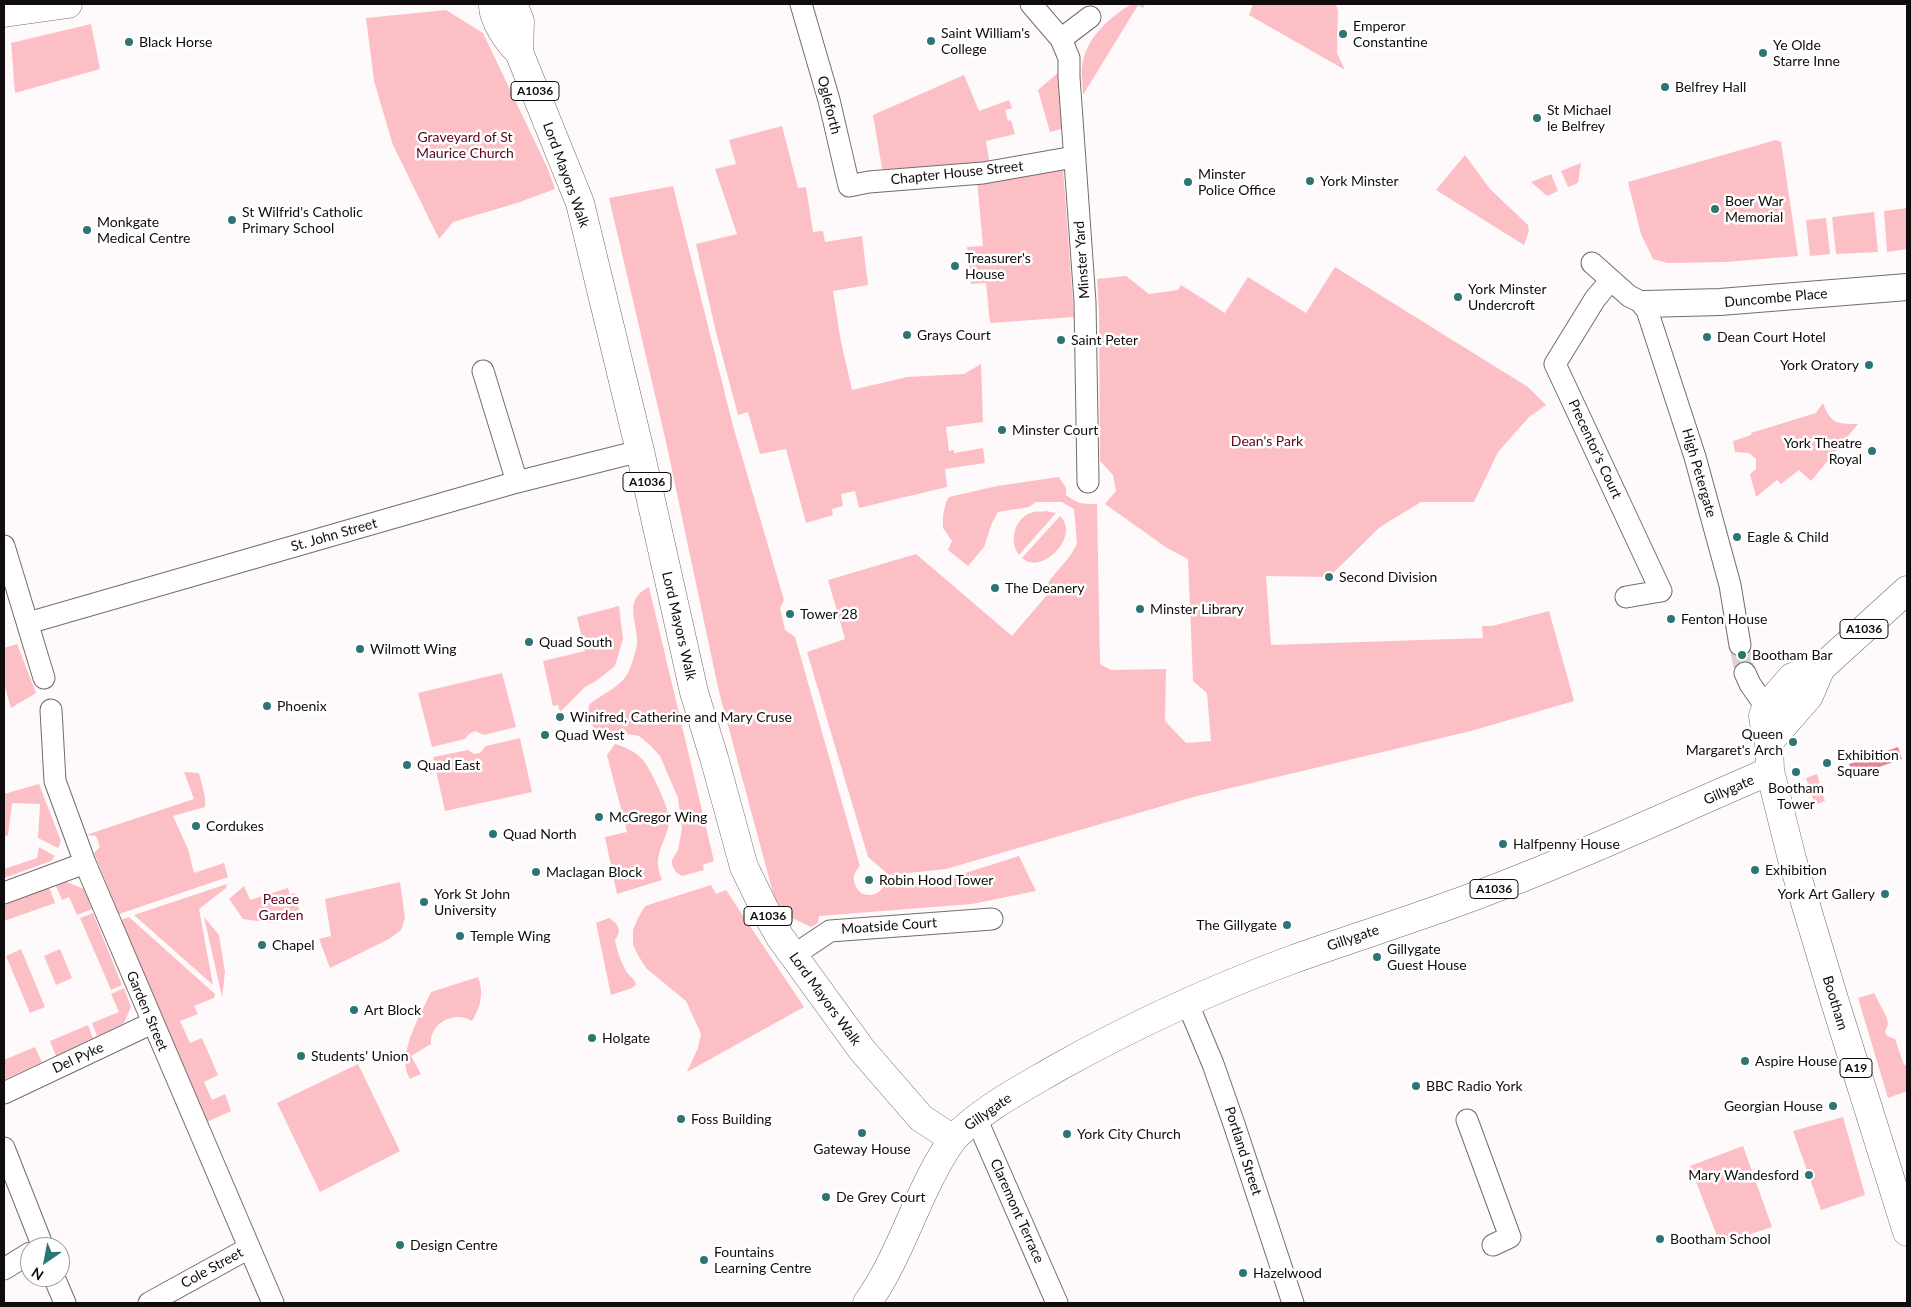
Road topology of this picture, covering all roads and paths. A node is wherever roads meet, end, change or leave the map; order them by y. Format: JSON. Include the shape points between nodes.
{"nodes":[{"id":1,"x":68,"y":4,"type":"edge"},
{"id":2,"x":493,"y":4,"type":"edge"},
{"id":3,"x":513,"y":4,"type":"edge"},
{"id":4,"x":801,"y":4,"type":"edge"},
{"id":5,"x":1030,"y":4,"type":"edge"},
{"id":6,"x":4,"y":13,"type":"edge"},
{"id":7,"x":1090,"y":17,"type":"dead end"},
{"id":8,"x":1062,"y":39,"type":"junction"},
{"id":9,"x":519,"y":52,"type":"junction"},
{"id":10,"x":1074,"y":157,"type":"junction"},
{"id":11,"x":869,"y":182,"type":"joint"},
{"id":12,"x":1592,"y":263,"type":"dead end"},
{"id":13,"x":1610,"y":281,"type":"junction"},
{"id":14,"x":1907,"y":287,"type":"edge"},
{"id":15,"x":1645,"y":304,"type":"junction"},
{"id":16,"x":483,"y":371,"type":"dead end"},
{"id":17,"x":640,"y":451,"type":"junction"},
{"id":18,"x":517,"y":482,"type":"junction"},
{"id":19,"x":1088,"y":482,"type":"dead end"},
{"id":20,"x":4,"y":546,"type":"edge"},
{"id":21,"x":1907,"y":590,"type":"edge"},
{"id":22,"x":1626,"y":598,"type":"dead end"},
{"id":23,"x":28,"y":623,"type":"junction"},
{"id":24,"x":1740,"y":645,"type":"tunnel mouth"},
{"id":25,"x":1821,"y":668,"type":"junction"},
{"id":26,"x":1745,"y":673,"type":"tunnel mouth"},
{"id":27,"x":44,"y":678,"type":"dead end"},
{"id":28,"x":1766,"y":707,"type":"junction"},
{"id":29,"x":51,"y":710,"type":"dead end"},
{"id":30,"x":1769,"y":742,"type":"junction"},
{"id":31,"x":1770,"y":771,"type":"junction"},
{"id":32,"x":85,"y":863,"type":"junction"},
{"id":33,"x":4,"y":892,"type":"edge"},
{"id":34,"x":992,"y":919,"type":"dead end"},
{"id":35,"x":794,"y":956,"type":"junction"},
{"id":36,"x":1187,"y":1002,"type":"junction"},
{"id":37,"x":152,"y":1023,"type":"junction"},
{"id":38,"x":4,"y":1093,"type":"edge"},
{"id":39,"x":976,"y":1118,"type":"junction"},
{"id":40,"x":1467,"y":1120,"type":"dead end"},
{"id":41,"x":953,"y":1139,"type":"junction"},
{"id":42,"x":4,"y":1148,"type":"edge"},
{"id":43,"x":1906,"y":1225,"type":"edge"},
{"id":44,"x":35,"y":1237,"type":"edge"},
{"id":45,"x":1493,"y":1245,"type":"dead end"},
{"id":46,"x":249,"y":1248,"type":"junction"},
{"id":47,"x":20,"y":1259,"type":"edge"},
{"id":48,"x":4,"y":1269,"type":"edge"},
{"id":49,"x":58,"y":1287,"type":"edge"},
{"id":50,"x":65,"y":1303,"type":"edge"},
{"id":51,"x":149,"y":1303,"type":"edge"},
{"id":52,"x":273,"y":1303,"type":"edge"},
{"id":53,"x":867,"y":1303,"type":"edge"},
{"id":54,"x":1057,"y":1303,"type":"edge"},
{"id":55,"x":1293,"y":1303,"type":"edge"}],
"edges":[{"from":1,"to":6,"type":"main road"},
{"from":2,"to":9,"type":"main road","name":"Lord Mayors Walk","number":"A1036","via":[[503,32]]},
{"from":3,"to":9,"type":"main road","name":"Lord Mayors Walk","number":"A1036","via":[[520,22]]},
{"from":4,"to":11,"type":"street","name":"Ogleforth","via":[[830,100],[849,186]]},
{"from":5,"to":8,"type":"street"},
{"from":7,"to":8,"type":"street"},
{"from":8,"to":10,"type":"street","name":"Minster Yard","via":[[1069,58]]},
{"from":9,"to":17,"type":"main road","name":"Lord Mayors Walk","number":"A1036","via":[[580,203]]},
{"from":10,"to":11,"type":"street","name":"Chapter House Street","via":[[983,173]]},
{"from":10,"to":19,"type":"street","name":"Minster Yard","via":[[1085,302]]},
{"from":12,"to":13,"type":"street"},
{"from":13,"to":15,"type":"street"},
{"from":13,"to":22,"type":"street","name":"Precentor's Court","via":[[1594,299],[1555,364],[1661,591]]},
{"from":14,"to":15,"type":"street","name":"Duncombe Place","via":[[1720,302]]},
{"from":15,"to":24,"type":"street","name":"High Petergate","via":[[1695,457],[1730,585]]},
{"from":16,"to":18,"type":"street"},
{"from":17,"to":18,"type":"street","name":"St. John Street"},
{"from":17,"to":35,"type":"main road","name":"Lord Mayors Walk","number":"A1036","via":[[694,692],[744,867],[768,916]]},
{"from":18,"to":23,"type":"street","name":"St. John Street"},
{"from":20,"to":23,"type":"street"},
{"from":21,"to":25,"type":"main road","number":"A1036"},
{"from":23,"to":27,"type":"street"},
{"from":25,"to":28,"type":"main road","number":"A1036","via":[[1792,677]]},
{"from":25,"to":30,"type":"main road","number":"A1036","via":[[1809,696]]},
{"from":26,"to":28,"type":"street"},
{"from":28,"to":30,"type":"main road","name":"Bootham","via":[[1764,716]]},
{"from":29,"to":32,"type":"street","name":"Garden Street","via":[[55,781]]},
{"from":30,"to":31,"type":"main road","name":"Bootham"},
{"from":31,"to":36,"type":"main road","name":"Gillygate","number":"A1036","via":[[1511,882],[1288,961]]},
{"from":31,"to":43,"type":"main road","name":"Bootham","number":"A19","via":[[1812,929]]},
{"from":32,"to":33,"type":"street"},
{"from":32,"to":37,"type":"street","name":"Garden Street"},
{"from":34,"to":35,"type":"street","name":"Moatside Court","via":[[830,930]]},
{"from":35,"to":41,"type":"main road","name":"Lord Mayors Walk","number":"A1036","via":[[850,1035],[894,1088],[921,1118]]},
{"from":36,"to":39,"type":"main road","name":"Gillygate","number":"A1036","via":[[1076,1058]]},
{"from":36,"to":55,"type":"street","name":"Portland Street","via":[[1213,1064]]},
{"from":37,"to":38,"type":"street","name":"Del Pyke"},
{"from":37,"to":46,"type":"street","name":"Garden Street"},
{"from":39,"to":41,"type":"main road","name":"Gillygate","number":"A1036"},
{"from":39,"to":54,"type":"street","name":"Claremont Terrace"},
{"from":40,"to":45,"type":"street","via":[[1510,1237]]},
{"from":41,"to":53,"type":"main road","name":"Gillygate","via":[[935,1166],[882,1283]]},
{"from":42,"to":44,"type":"street"},
{"from":46,"to":51,"type":"street","name":"Cole Street"},
{"from":46,"to":52,"type":"street","name":"Garden Street"},
{"from":47,"to":48,"type":"street"},
{"from":49,"to":50,"type":"street"}]}
